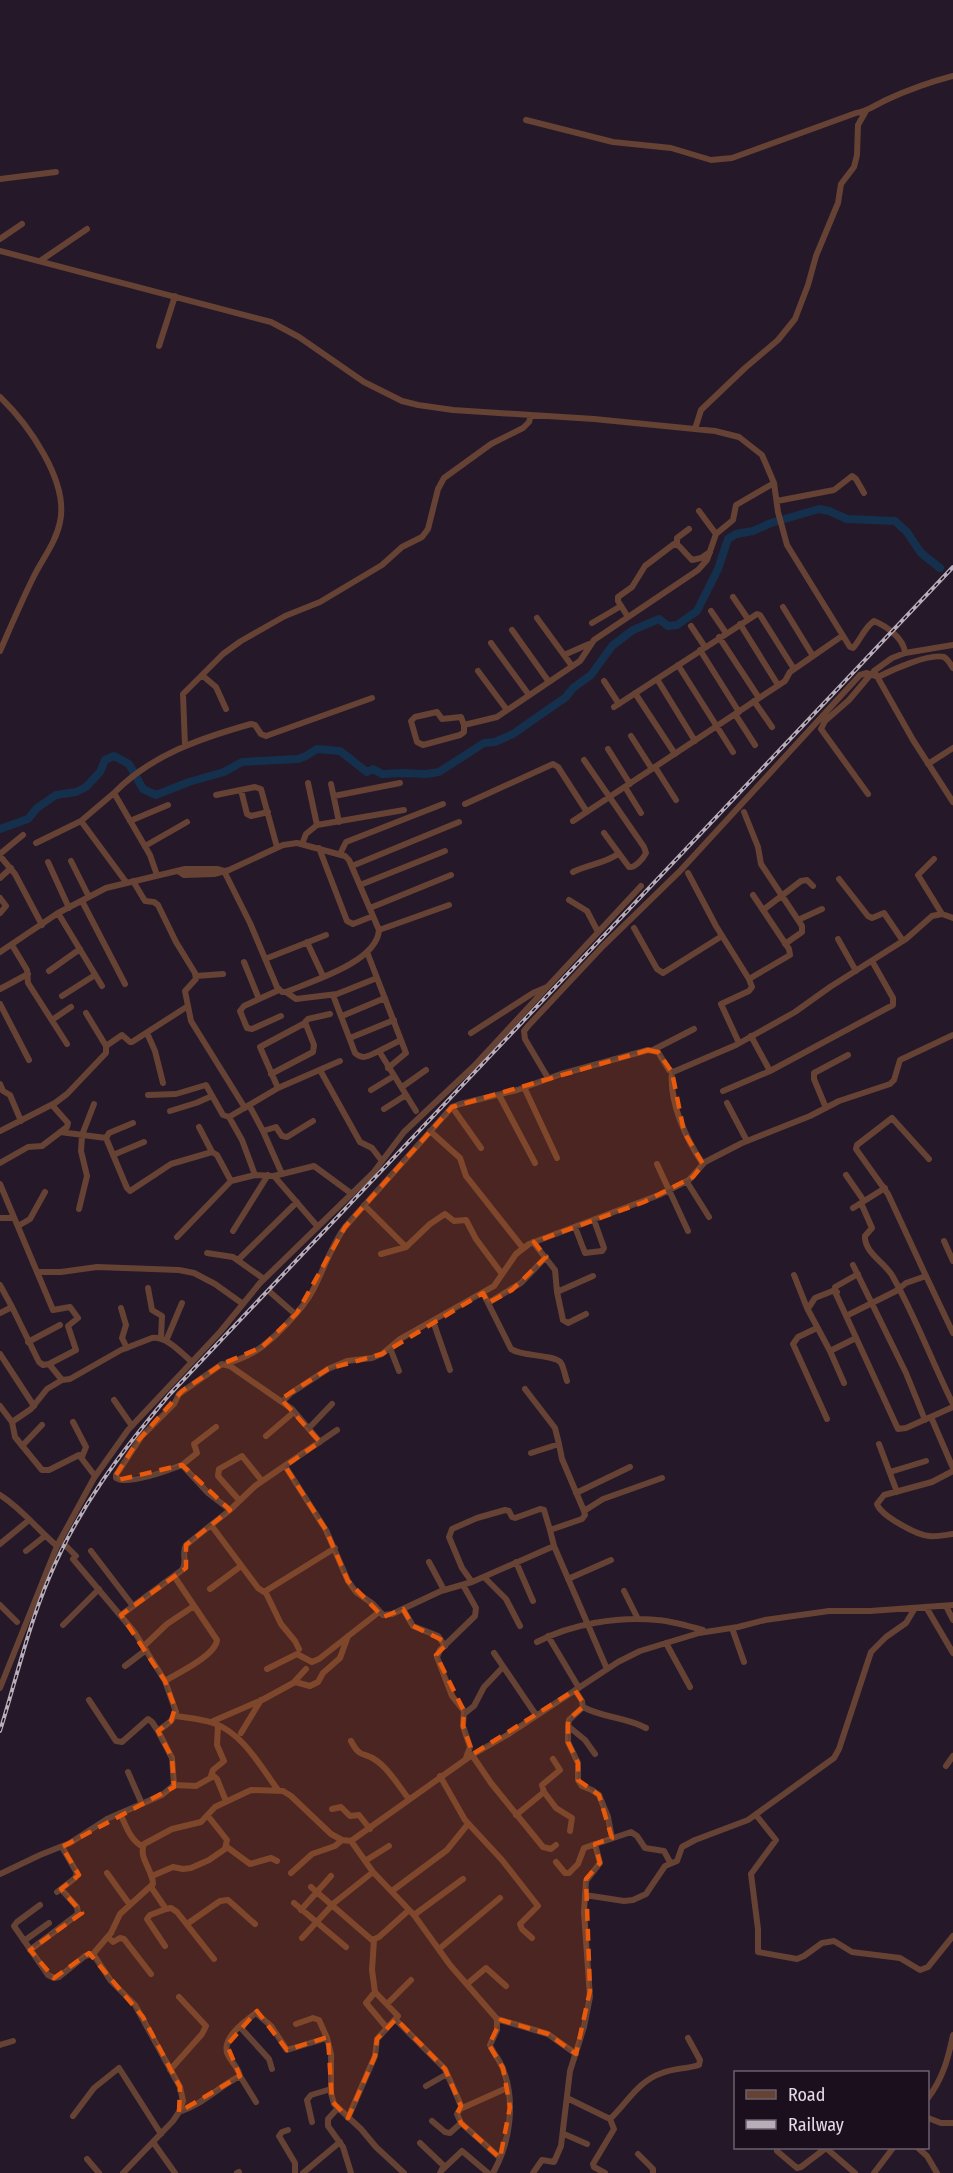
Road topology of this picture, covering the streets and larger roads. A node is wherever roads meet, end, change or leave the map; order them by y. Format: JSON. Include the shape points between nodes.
{"nodes":[{"id":1,"x":953,"y":76,"type":"edge"},
{"id":2,"x":866,"y":111,"type":"junction"},
{"id":3,"x":526,"y":120,"type":"dead end"},
{"id":4,"x":56,"y":172,"type":"dead end"},
{"id":5,"x":0,"y":179,"type":"edge"},
{"id":6,"x":22,"y":224,"type":"dead end"},
{"id":7,"x":87,"y":229,"type":"dead end"},
{"id":8,"x":0,"y":239,"type":"edge"},
{"id":9,"x":0,"y":251,"type":"edge"},
{"id":10,"x":40,"y":261,"type":"junction"},
{"id":11,"x":175,"y":296,"type":"junction"},
{"id":12,"x":159,"y":346,"type":"dead end"},
{"id":13,"x":0,"y":397,"type":"edge"},
{"id":14,"x":531,"y":415,"type":"junction"},
{"id":15,"x":695,"y":429,"type":"junction"},
{"id":16,"x":774,"y":483,"type":"junction"},
{"id":17,"x":864,"y":493,"type":"dead end"},
{"id":18,"x":777,"y":501,"type":"junction"},
{"id":19,"x":699,"y":511,"type":"dead end"},
{"id":20,"x":689,"y":529,"type":"dead end"},
{"id":21,"x":716,"y":534,"type":"junction"},
{"id":22,"x":677,"y":544,"type":"junction"},
{"id":23,"x":711,"y":552,"type":"junction"},
{"id":24,"x":733,"y":597,"type":"dead end"},
{"id":25,"x":621,"y":606,"type":"junction"},
{"id":26,"x":783,"y":607,"type":"dead end"},
{"id":27,"x":711,"y":611,"type":"dead end"},
{"id":28,"x":628,"y":617,"type":"junction"},
{"id":29,"x":537,"y":618,"type":"dead end"},
{"id":30,"x":748,"y":619,"type":"junction"},
{"id":31,"x":592,"y":623,"type":"dead end"},
{"id":32,"x":740,"y":624,"type":"junction"},
{"id":33,"x":691,"y":626,"type":"dead end"},
{"id":34,"x":512,"y":630,"type":"dead end"},
{"id":35,"x":722,"y":635,"type":"junction"},
{"id":36,"x":842,"y":636,"type":"junction"},
{"id":37,"x":590,"y":643,"type":"junction"},
{"id":38,"x":491,"y":644,"type":"dead end"},
{"id":39,"x":953,"y":645,"type":"edge"},
{"id":40,"x":703,"y":648,"type":"junction"},
{"id":41,"x":0,"y":651,"type":"edge"},
{"id":42,"x":905,"y":654,"type":"junction"},
{"id":43,"x":564,"y":655,"type":"junction"},
{"id":44,"x":813,"y":656,"type":"junction"},
{"id":45,"x":678,"y":665,"type":"junction"},
{"id":46,"x":572,"y":666,"type":"junction"},
{"id":47,"x":953,"y":668,"type":"edge"},
{"id":48,"x":794,"y":669,"type":"junction"},
{"id":49,"x":478,"y":671,"type":"dead end"},
{"id":50,"x":871,"y":674,"type":"junction"},
{"id":51,"x":203,"y":676,"type":"junction"},
{"id":52,"x":878,"y":677,"type":"junction"},
{"id":53,"x":657,"y":678,"type":"junction"},
{"id":54,"x":604,"y":681,"type":"dead end"},
{"id":55,"x":549,"y":682,"type":"junction"},
{"id":56,"x":778,"y":685,"type":"junction"},
{"id":57,"x":635,"y":693,"type":"junction"},
{"id":58,"x":529,"y":695,"type":"junction"},
{"id":59,"x":372,"y":698,"type":"dead end"},
{"id":60,"x":756,"y":700,"type":"junction"},
{"id":61,"x":226,"y":709,"type":"dead end"},
{"id":62,"x":507,"y":710,"type":"junction"},
{"id":63,"x":737,"y":713,"type":"junction"},
{"id":64,"x":464,"y":725,"type":"junction"},
{"id":65,"x":717,"y":726,"type":"junction"},
{"id":66,"x":771,"y":727,"type":"dead end"},
{"id":67,"x":631,"y":736,"type":"dead end"},
{"id":68,"x":695,"y":741,"type":"junction"},
{"id":69,"x":755,"y":745,"type":"dead end"},
{"id":70,"x":185,"y":746,"type":"junction"},
{"id":71,"x":953,"y":748,"type":"edge"},
{"id":72,"x":608,"y":749,"type":"dead end"},
{"id":73,"x":733,"y":752,"type":"dead end"},
{"id":74,"x":675,"y":754,"type":"junction"},
{"id":75,"x":584,"y":760,"type":"dead end"},
{"id":76,"x":928,"y":764,"type":"junction"},
{"id":77,"x":654,"y":768,"type":"junction"},
{"id":78,"x":308,"y":783,"type":"dead end"},
{"id":79,"x":400,"y":783,"type":"dead end"},
{"id":80,"x":331,"y":784,"type":"dead end"},
{"id":81,"x":627,"y":786,"type":"junction"},
{"id":82,"x":241,"y":790,"type":"junction"},
{"id":83,"x":114,"y":793,"type":"junction"},
{"id":84,"x":868,"y":794,"type":"dead end"},
{"id":85,"x":216,"y":795,"type":"dead end"},
{"id":86,"x":334,"y":796,"type":"junction"},
{"id":87,"x":610,"y":797,"type":"junction"},
{"id":88,"x":676,"y":800,"type":"dead end"},
{"id":89,"x":953,"y":802,"type":"edge"},
{"id":90,"x":443,"y":804,"type":"dead end"},
{"id":91,"x":465,"y":804,"type":"dead end"},
{"id":92,"x":168,"y":806,"type":"dead end"},
{"id":93,"x":404,"y":810,"type":"dead end"},
{"id":94,"x":268,"y":812,"type":"junction"},
{"id":95,"x":586,"y":812,"type":"junction"},
{"id":96,"x":744,"y":812,"type":"dead end"},
{"id":97,"x":641,"y":813,"type":"dead end"},
{"id":98,"x":81,"y":821,"type":"junction"},
{"id":99,"x":130,"y":821,"type":"junction"},
{"id":100,"x":573,"y":821,"type":"dead end"},
{"id":101,"x":187,"y":822,"type":"dead end"},
{"id":102,"x":339,"y":822,"type":"junction"},
{"id":103,"x":459,"y":822,"type":"dead end"},
{"id":104,"x":317,"y":825,"type":"junction"},
{"id":105,"x":604,"y":833,"type":"dead end"},
{"id":106,"x":24,"y":836,"type":"dead end"},
{"id":107,"x":36,"y":843,"type":"dead end"},
{"id":108,"x":302,"y":844,"type":"junction"},
{"id":109,"x":145,"y":846,"type":"junction"},
{"id":110,"x":277,"y":848,"type":"junction"},
{"id":111,"x":319,"y":848,"type":"junction"},
{"id":112,"x":445,"y":851,"type":"dead end"},
{"id":113,"x":340,"y":854,"type":"junction"},
{"id":114,"x":618,"y":854,"type":"junction"},
{"id":115,"x":0,"y":855,"type":"edge"},
{"id":116,"x":934,"y":859,"type":"dead end"},
{"id":117,"x":71,"y":861,"type":"dead end"},
{"id":118,"x":48,"y":862,"type":"dead end"},
{"id":119,"x":352,"y":866,"type":"junction"},
{"id":120,"x":11,"y":868,"type":"junction"},
{"id":121,"x":224,"y":871,"type":"junction"},
{"id":122,"x":573,"y":872,"type":"dead end"},
{"id":123,"x":688,"y":873,"type":"dead end"},
{"id":124,"x":157,"y":875,"type":"junction"},
{"id":125,"x":451,"y":875,"type":"dead end"},
{"id":126,"x":0,"y":878,"type":"edge"},
{"id":127,"x":839,"y":879,"type":"dead end"},
{"id":128,"x":129,"y":881,"type":"junction"},
{"id":129,"x":360,"y":885,"type":"junction"},
{"id":130,"x":641,"y":886,"type":"dead end"},
{"id":131,"x":813,"y":886,"type":"dead end"},
{"id":132,"x":753,"y":895,"type":"dead end"},
{"id":133,"x":781,"y":895,"type":"junction"},
{"id":134,"x":89,"y":897,"type":"junction"},
{"id":135,"x":0,"y":898,"type":"edge"},
{"id":136,"x":569,"y":900,"type":"dead end"},
{"id":137,"x":82,"y":901,"type":"junction"},
{"id":138,"x":449,"y":905,"type":"dead end"},
{"id":139,"x":69,"y":908,"type":"junction"},
{"id":140,"x":370,"y":908,"type":"junction"},
{"id":141,"x":822,"y":909,"type":"dead end"},
{"id":142,"x":763,"y":910,"type":"junction"},
{"id":143,"x":0,"y":913,"type":"edge"},
{"id":144,"x":58,"y":914,"type":"junction"},
{"id":145,"x":942,"y":914,"type":"junction"},
{"id":146,"x":373,"y":916,"type":"junction"},
{"id":147,"x":952,"y":919,"type":"edge"},
{"id":148,"x":798,"y":920,"type":"junction"},
{"id":149,"x":42,"y":925,"type":"junction"},
{"id":150,"x":634,"y":928,"type":"dead end"},
{"id":151,"x":379,"y":930,"type":"junction"},
{"id":152,"x":598,"y":933,"type":"junction"},
{"id":153,"x":326,"y":935,"type":"dead end"},
{"id":154,"x":722,"y":936,"type":"junction"},
{"id":155,"x":838,"y":939,"type":"dead end"},
{"id":156,"x":903,"y":941,"type":"junction"},
{"id":157,"x":307,"y":942,"type":"junction"},
{"id":158,"x":785,"y":944,"type":"junction"},
{"id":159,"x":12,"y":945,"type":"junction"},
{"id":160,"x":80,"y":948,"type":"junction"},
{"id":161,"x":0,"y":952,"type":"edge"},
{"id":162,"x":367,"y":952,"type":"junction"},
{"id":163,"x":265,"y":959,"type":"junction"},
{"id":164,"x":872,"y":961,"type":"junction"},
{"id":165,"x":244,"y":962,"type":"dead end"},
{"id":166,"x":49,"y":971,"type":"dead end"},
{"id":167,"x":856,"y":971,"type":"junction"},
{"id":168,"x":28,"y":974,"type":"junction"},
{"id":169,"x":223,"y":974,"type":"dead end"},
{"id":170,"x":95,"y":975,"type":"junction"},
{"id":171,"x":196,"y":976,"type":"junction"},
{"id":172,"x":323,"y":976,"type":"junction"},
{"id":173,"x":377,"y":978,"type":"junction"},
{"id":174,"x":749,"y":979,"type":"junction"},
{"id":175,"x":125,"y":984,"type":"dead end"},
{"id":176,"x":102,"y":986,"type":"dead end"},
{"id":177,"x":550,"y":986,"type":"junction"},
{"id":178,"x":0,"y":989,"type":"edge"},
{"id":179,"x":283,"y":991,"type":"junction"},
{"id":180,"x":333,"y":995,"type":"junction"},
{"id":181,"x":62,"y":996,"type":"dead end"},
{"id":182,"x":385,"y":998,"type":"junction"},
{"id":183,"x":259,"y":999,"type":"junction"},
{"id":184,"x":0,"y":1004,"type":"edge"},
{"id":185,"x":188,"y":1006,"type":"junction"},
{"id":186,"x":71,"y":1007,"type":"dead end"},
{"id":187,"x":86,"y":1013,"type":"dead end"},
{"id":188,"x":330,"y":1014,"type":"dead end"},
{"id":189,"x":281,"y":1016,"type":"dead end"},
{"id":190,"x":342,"y":1016,"type":"junction"},
{"id":191,"x":52,"y":1020,"type":"junction"},
{"id":192,"x":394,"y":1020,"type":"junction"},
{"id":193,"x":305,"y":1023,"type":"junction"},
{"id":194,"x":694,"y":1029,"type":"dead end"},
{"id":195,"x":147,"y":1033,"type":"junction"},
{"id":196,"x":471,"y":1033,"type":"dead end"},
{"id":197,"x":953,"y":1035,"type":"edge"},
{"id":198,"x":751,"y":1036,"type":"junction"},
{"id":199,"x":350,"y":1038,"type":"junction"},
{"id":200,"x":402,"y":1040,"type":"junction"},
{"id":201,"x":740,"y":1043,"type":"junction"},
{"id":202,"x":66,"y":1044,"type":"dead end"},
{"id":203,"x":106,"y":1046,"type":"junction"},
{"id":204,"x":653,"y":1050,"type":"junction"},
{"id":205,"x":379,"y":1051,"type":"junction"},
{"id":206,"x":848,"y":1055,"type":"dead end"},
{"id":207,"x":29,"y":1060,"type":"dead end"},
{"id":208,"x":340,"y":1061,"type":"dead end"},
{"id":209,"x":388,"y":1068,"type":"junction"},
{"id":210,"x":320,"y":1070,"type":"junction"},
{"id":211,"x":426,"y":1070,"type":"dead end"},
{"id":212,"x":770,"y":1071,"type":"junction"},
{"id":213,"x":672,"y":1072,"type":"junction"},
{"id":214,"x":271,"y":1074,"type":"junction"},
{"id":215,"x":394,"y":1076,"type":"junction"},
{"id":216,"x":548,"y":1078,"type":"junction"},
{"id":217,"x":0,"y":1083,"type":"edge"},
{"id":218,"x":163,"y":1083,"type":"dead end"},
{"id":219,"x":402,"y":1087,"type":"junction"},
{"id":220,"x":525,"y":1087,"type":"junction"},
{"id":221,"x":278,"y":1088,"type":"junction"},
{"id":222,"x":371,"y":1090,"type":"dead end"},
{"id":223,"x":723,"y":1091,"type":"dead end"},
{"id":224,"x":148,"y":1095,"type":"dead end"},
{"id":225,"x":406,"y":1095,"type":"junction"},
{"id":226,"x":499,"y":1095,"type":"junction"},
{"id":227,"x":212,"y":1096,"type":"junction"},
{"id":228,"x":727,"y":1103,"type":"dead end"},
{"id":229,"x":94,"y":1104,"type":"dead end"},
{"id":230,"x":52,"y":1105,"type":"junction"},
{"id":231,"x":247,"y":1106,"type":"junction"},
{"id":232,"x":452,"y":1107,"type":"junction"},
{"id":233,"x":826,"y":1108,"type":"junction"},
{"id":234,"x":384,"y":1109,"type":"dead end"},
{"id":235,"x":170,"y":1111,"type":"dead end"},
{"id":236,"x":416,"y":1111,"type":"dead end"},
{"id":237,"x":229,"y":1117,"type":"junction"},
{"id":238,"x":21,"y":1121,"type":"junction"},
{"id":239,"x":313,"y":1121,"type":"dead end"},
{"id":240,"x":133,"y":1123,"type":"dead end"},
{"id":241,"x":199,"y":1127,"type":"dead end"},
{"id":242,"x":0,"y":1131,"type":"edge"},
{"id":243,"x":264,"y":1131,"type":"junction"},
{"id":244,"x":430,"y":1131,"type":"junction"},
{"id":245,"x":60,"y":1132,"type":"junction"},
{"id":246,"x":81,"y":1135,"type":"junction"},
{"id":247,"x":106,"y":1138,"type":"junction"},
{"id":248,"x":144,"y":1142,"type":"dead end"},
{"id":249,"x":747,"y":1142,"type":"junction"},
{"id":250,"x":481,"y":1148,"type":"dead end"},
{"id":251,"x":212,"y":1152,"type":"junction"},
{"id":252,"x":113,"y":1155,"type":"junction"},
{"id":253,"x":557,"y":1158,"type":"dead end"},
{"id":254,"x":929,"y":1159,"type":"dead end"},
{"id":255,"x":382,"y":1161,"type":"junction"},
{"id":256,"x":0,"y":1163,"type":"edge"},
{"id":257,"x":535,"y":1163,"type":"dead end"},
{"id":258,"x":657,"y":1164,"type":"dead end"},
{"id":259,"x":703,"y":1164,"type":"junction"},
{"id":260,"x":255,"y":1175,"type":"junction"},
{"id":261,"x":274,"y":1175,"type":"junction"},
{"id":262,"x":846,"y":1175,"type":"dead end"},
{"id":263,"x":231,"y":1181,"type":"junction"},
{"id":264,"x":687,"y":1182,"type":"junction"},
{"id":265,"x":0,"y":1184,"type":"edge"},
{"id":266,"x":885,"y":1188,"type":"junction"},
{"id":267,"x":669,"y":1190,"type":"junction"},
{"id":268,"x":45,"y":1192,"type":"dead end"},
{"id":269,"x":352,"y":1194,"type":"junction"},
{"id":270,"x":297,"y":1202,"type":"junction"},
{"id":271,"x":863,"y":1202,"type":"junction"},
{"id":272,"x":364,"y":1205,"type":"junction"},
{"id":273,"x":853,"y":1208,"type":"dead end"},
{"id":274,"x":79,"y":1209,"type":"dead end"},
{"id":275,"x":709,"y":1217,"type":"dead end"},
{"id":276,"x":0,"y":1218,"type":"edge"},
{"id":277,"x":14,"y":1218,"type":"junction"},
{"id":278,"x":594,"y":1220,"type":"junction"},
{"id":279,"x":18,"y":1226,"type":"junction"},
{"id":280,"x":318,"y":1227,"type":"junction"},
{"id":281,"x":575,"y":1227,"type":"junction"},
{"id":282,"x":233,"y":1231,"type":"dead end"},
{"id":283,"x":688,"y":1231,"type":"dead end"},
{"id":284,"x":177,"y":1237,"type":"dead end"},
{"id":285,"x":944,"y":1241,"type":"dead end"},
{"id":286,"x":533,"y":1242,"type":"junction"},
{"id":287,"x":406,"y":1247,"type":"junction"},
{"id":288,"x":523,"y":1248,"type":"junction"},
{"id":289,"x":207,"y":1253,"type":"dead end"},
{"id":290,"x":381,"y":1254,"type":"dead end"},
{"id":291,"x":546,"y":1257,"type":"junction"},
{"id":292,"x":238,"y":1260,"type":"junction"},
{"id":293,"x":953,"y":1261,"type":"edge"},
{"id":294,"x":853,"y":1265,"type":"dead end"},
{"id":295,"x":37,"y":1272,"type":"junction"},
{"id":296,"x":502,"y":1274,"type":"junction"},
{"id":297,"x":858,"y":1274,"type":"junction"},
{"id":298,"x":593,"y":1275,"type":"dead end"},
{"id":299,"x":794,"y":1275,"type":"dead end"},
{"id":300,"x":926,"y":1276,"type":"junction"},
{"id":301,"x":0,"y":1285,"type":"edge"},
{"id":302,"x":265,"y":1286,"type":"junction"},
{"id":303,"x":148,"y":1288,"type":"dead end"},
{"id":304,"x":900,"y":1288,"type":"junction"},
{"id":305,"x":837,"y":1291,"type":"junction"},
{"id":306,"x":556,"y":1292,"type":"junction"},
{"id":307,"x":483,"y":1293,"type":"junction"},
{"id":308,"x":182,"y":1303,"type":"dead end"},
{"id":309,"x":488,"y":1303,"type":"junction"},
{"id":310,"x":243,"y":1304,"type":"junction"},
{"id":311,"x":872,"y":1304,"type":"junction"},
{"id":312,"x":12,"y":1307,"type":"junction"},
{"id":313,"x":809,"y":1307,"type":"dead end"},
{"id":314,"x":121,"y":1308,"type":"dead end"},
{"id":315,"x":0,"y":1313,"type":"edge"},
{"id":316,"x":296,"y":1314,"type":"junction"},
{"id":317,"x":585,"y":1314,"type":"dead end"},
{"id":318,"x":846,"y":1316,"type":"junction"},
{"id":319,"x":433,"y":1321,"type":"junction"},
{"id":320,"x":60,"y":1325,"type":"dead end"},
{"id":321,"x":817,"y":1328,"type":"junction"},
{"id":322,"x":953,"y":1333,"type":"edge"},
{"id":323,"x":856,"y":1338,"type":"junction"},
{"id":324,"x":164,"y":1340,"type":"junction"},
{"id":325,"x":28,"y":1342,"type":"junction"},
{"id":326,"x":127,"y":1348,"type":"junction"},
{"id":327,"x":390,"y":1348,"type":"junction"},
{"id":328,"x":830,"y":1351,"type":"junction"},
{"id":329,"x":0,"y":1354,"type":"edge"},
{"id":330,"x":192,"y":1362,"type":"junction"},
{"id":331,"x":49,"y":1364,"type":"junction"},
{"id":332,"x":226,"y":1364,"type":"junction"},
{"id":333,"x":450,"y":1370,"type":"dead end"},
{"id":334,"x":399,"y":1371,"type":"dead end"},
{"id":335,"x":62,"y":1380,"type":"junction"},
{"id":336,"x":567,"y":1381,"type":"dead end"},
{"id":337,"x":844,"y":1383,"type":"dead end"},
{"id":338,"x":525,"y":1389,"type":"dead end"},
{"id":339,"x":114,"y":1400,"type":"dead end"},
{"id":340,"x":282,"y":1402,"type":"junction"},
{"id":341,"x":332,"y":1404,"type":"dead end"},
{"id":342,"x":953,"y":1405,"type":"edge"},
{"id":343,"x":0,"y":1406,"type":"edge"},
{"id":344,"x":34,"y":1406,"type":"junction"},
{"id":345,"x":294,"y":1412,"type":"junction"},
{"id":346,"x":928,"y":1418,"type":"junction"},
{"id":347,"x":827,"y":1419,"type":"dead end"},
{"id":348,"x":12,"y":1422,"type":"junction"},
{"id":349,"x":73,"y":1422,"type":"dead end"},
{"id":350,"x":42,"y":1425,"type":"dead end"},
{"id":351,"x":132,"y":1426,"type":"junction"},
{"id":352,"x":216,"y":1427,"type":"dead end"},
{"id":353,"x":309,"y":1428,"type":"junction"},
{"id":354,"x":337,"y":1430,"type":"dead end"},
{"id":355,"x":266,"y":1436,"type":"dead end"},
{"id":356,"x":320,"y":1442,"type":"junction"},
{"id":357,"x":559,"y":1444,"type":"junction"},
{"id":358,"x":879,"y":1444,"type":"dead end"},
{"id":359,"x":22,"y":1446,"type":"junction"},
{"id":360,"x":531,"y":1453,"type":"dead end"},
{"id":361,"x":82,"y":1456,"type":"junction"},
{"id":362,"x":926,"y":1461,"type":"dead end"},
{"id":363,"x":182,"y":1465,"type":"junction"},
{"id":364,"x":285,"y":1466,"type":"junction"},
{"id":365,"x":630,"y":1467,"type":"dead end"},
{"id":366,"x":953,"y":1469,"type":"edge"},
{"id":367,"x":890,"y":1472,"type":"junction"},
{"id":368,"x":95,"y":1476,"type":"junction"},
{"id":369,"x":662,"y":1478,"type":"dead end"},
{"id":370,"x":262,"y":1481,"type":"junction"},
{"id":371,"x":897,"y":1492,"type":"junction"},
{"id":372,"x":576,"y":1493,"type":"junction"},
{"id":373,"x":0,"y":1495,"type":"edge"},
{"id":374,"x":239,"y":1500,"type":"junction"},
{"id":375,"x":230,"y":1510,"type":"junction"},
{"id":376,"x":584,"y":1511,"type":"junction"},
{"id":377,"x":29,"y":1520,"type":"junction"},
{"id":378,"x":211,"y":1525,"type":"junction"},
{"id":379,"x":550,"y":1530,"type":"junction"},
{"id":380,"x":953,"y":1534,"type":"edge"},
{"id":381,"x":45,"y":1536,"type":"junction"},
{"id":382,"x":58,"y":1543,"type":"junction"},
{"id":383,"x":0,"y":1544,"type":"edge"},
{"id":384,"x":554,"y":1546,"type":"junction"},
{"id":385,"x":335,"y":1548,"type":"junction"},
{"id":386,"x":26,"y":1551,"type":"dead end"},
{"id":387,"x":91,"y":1551,"type":"dead end"},
{"id":388,"x":611,"y":1560,"type":"dead end"},
{"id":389,"x":429,"y":1562,"type":"dead end"},
{"id":390,"x":516,"y":1562,"type":"junction"},
{"id":391,"x":241,"y":1566,"type":"junction"},
{"id":392,"x":174,"y":1576,"type":"junction"},
{"id":393,"x":484,"y":1577,"type":"junction"},
{"id":394,"x":568,"y":1580,"type":"junction"},
{"id":395,"x":472,"y":1582,"type":"junction"},
{"id":396,"x":463,"y":1586,"type":"junction"},
{"id":397,"x":99,"y":1589,"type":"junction"},
{"id":398,"x":210,"y":1589,"type":"dead end"},
{"id":399,"x":444,"y":1590,"type":"junction"},
{"id":400,"x":266,"y":1591,"type":"junction"},
{"id":401,"x":624,"y":1591,"type":"dead end"},
{"id":402,"x":533,"y":1600,"type":"dead end"},
{"id":403,"x":0,"y":1605,"type":"edge"},
{"id":404,"x":950,"y":1605,"type":"edge"},
{"id":405,"x":133,"y":1606,"type":"junction"},
{"id":406,"x":194,"y":1606,"type":"junction"},
{"id":407,"x":926,"y":1607,"type":"junction"},
{"id":408,"x":915,"y":1608,"type":"junction"},
{"id":409,"x":403,"y":1609,"type":"junction"},
{"id":410,"x":380,"y":1612,"type":"junction"},
{"id":411,"x":121,"y":1615,"type":"junction"},
{"id":412,"x":638,"y":1619,"type":"junction"},
{"id":413,"x":953,"y":1620,"type":"edge"},
{"id":414,"x":17,"y":1622,"type":"dead end"},
{"id":415,"x":63,"y":1624,"type":"dead end"},
{"id":416,"x":588,"y":1625,"type":"junction"},
{"id":417,"x":520,"y":1626,"type":"dead end"},
{"id":418,"x":732,"y":1628,"type":"junction"},
{"id":419,"x":706,"y":1631,"type":"junction"},
{"id":420,"x":348,"y":1636,"type":"junction"},
{"id":421,"x":548,"y":1636,"type":"junction"},
{"id":422,"x":537,"y":1642,"type":"dead end"},
{"id":423,"x":666,"y":1643,"type":"junction"},
{"id":424,"x":445,"y":1646,"type":"junction"},
{"id":425,"x":145,"y":1648,"type":"junction"},
{"id":426,"x":299,"y":1649,"type":"dead end"},
{"id":427,"x":494,"y":1653,"type":"dead end"},
{"id":428,"x":953,"y":1653,"type":"edge"},
{"id":429,"x":744,"y":1662,"type":"dead end"},
{"id":430,"x":125,"y":1666,"type":"dead end"},
{"id":431,"x":504,"y":1667,"type":"junction"},
{"id":432,"x":267,"y":1669,"type":"dead end"},
{"id":433,"x":306,"y":1669,"type":"dead end"},
{"id":434,"x":608,"y":1669,"type":"junction"},
{"id":435,"x":165,"y":1681,"type":"junction"},
{"id":436,"x":294,"y":1682,"type":"junction"},
{"id":437,"x":690,"y":1687,"type":"dead end"},
{"id":438,"x":0,"y":1688,"type":"edge"},
{"id":439,"x":577,"y":1689,"type":"junction"},
{"id":440,"x":89,"y":1700,"type":"dead end"},
{"id":441,"x":262,"y":1700,"type":"junction"},
{"id":442,"x":583,"y":1707,"type":"junction"},
{"id":443,"x":464,"y":1714,"type":"junction"},
{"id":444,"x":536,"y":1715,"type":"junction"},
{"id":445,"x":175,"y":1716,"type":"junction"},
{"id":446,"x":214,"y":1724,"type":"junction"},
{"id":447,"x":568,"y":1726,"type":"junction"},
{"id":448,"x":646,"y":1728,"type":"dead end"},
{"id":449,"x":158,"y":1731,"type":"junction"},
{"id":450,"x":241,"y":1733,"type":"dead end"},
{"id":451,"x":351,"y":1741,"type":"dead end"},
{"id":452,"x":595,"y":1754,"type":"dead end"},
{"id":453,"x":472,"y":1755,"type":"junction"},
{"id":454,"x":953,"y":1756,"type":"edge"},
{"id":455,"x":554,"y":1759,"type":"dead end"},
{"id":456,"x":465,"y":1760,"type":"junction"},
{"id":457,"x":946,"y":1766,"type":"dead end"},
{"id":458,"x":128,"y":1772,"type":"dead end"},
{"id":459,"x":211,"y":1776,"type":"junction"},
{"id":460,"x":440,"y":1776,"type":"junction"},
{"id":461,"x":174,"y":1785,"type":"junction"},
{"id":462,"x":278,"y":1790,"type":"junction"},
{"id":463,"x":544,"y":1792,"type":"junction"},
{"id":464,"x":409,"y":1799,"type":"junction"},
{"id":465,"x":226,"y":1801,"type":"junction"},
{"id":466,"x":142,"y":1804,"type":"junction"},
{"id":467,"x":332,"y":1809,"type":"dead end"},
{"id":468,"x":120,"y":1813,"type":"junction"},
{"id":469,"x":516,"y":1815,"type":"junction"},
{"id":470,"x":756,"y":1815,"type":"junction"},
{"id":471,"x":208,"y":1816,"type":"junction"},
{"id":472,"x":468,"y":1824,"type":"junction"},
{"id":473,"x":370,"y":1829,"type":"junction"},
{"id":474,"x":570,"y":1832,"type":"dead end"},
{"id":475,"x":612,"y":1838,"type":"junction"},
{"id":476,"x":342,"y":1840,"type":"junction"},
{"id":477,"x":351,"y":1841,"type":"junction"},
{"id":478,"x":595,"y":1844,"type":"junction"},
{"id":479,"x":556,"y":1845,"type":"dead end"},
{"id":480,"x":389,"y":1846,"type":"dead end"},
{"id":481,"x":62,"y":1847,"type":"junction"},
{"id":482,"x":143,"y":1847,"type":"junction"},
{"id":483,"x":227,"y":1847,"type":"junction"},
{"id":484,"x":277,"y":1861,"type":"dead end"},
{"id":485,"x":365,"y":1861,"type":"junction"},
{"id":486,"x":556,"y":1862,"type":"dead end"},
{"id":487,"x":670,"y":1863,"type":"junction"},
{"id":488,"x":373,"y":1872,"type":"junction"},
{"id":489,"x":107,"y":1873,"type":"dead end"},
{"id":490,"x":291,"y":1873,"type":"dead end"},
{"id":491,"x":0,"y":1874,"type":"edge"},
{"id":492,"x":152,"y":1876,"type":"junction"},
{"id":493,"x":331,"y":1876,"type":"dead end"},
{"id":494,"x":463,"y":1879,"type":"dead end"},
{"id":495,"x":151,"y":1887,"type":"junction"},
{"id":496,"x":314,"y":1890,"type":"junction"},
{"id":497,"x":392,"y":1891,"type":"junction"},
{"id":498,"x":585,"y":1895,"type":"junction"},
{"id":499,"x":500,"y":1898,"type":"dead end"},
{"id":500,"x":294,"y":1903,"type":"dead end"},
{"id":501,"x":40,"y":1905,"type":"dead end"},
{"id":502,"x":130,"y":1905,"type":"junction"},
{"id":503,"x":331,"y":1905,"type":"junction"},
{"id":504,"x":166,"y":1909,"type":"junction"},
{"id":505,"x":301,"y":1910,"type":"junction"},
{"id":506,"x":412,"y":1913,"type":"junction"},
{"id":507,"x":315,"y":1922,"type":"junction"},
{"id":508,"x":49,"y":1923,"type":"dead end"},
{"id":509,"x":187,"y":1924,"type":"junction"},
{"id":510,"x":255,"y":1924,"type":"dead end"},
{"id":511,"x":953,"y":1936,"type":"edge"},
{"id":512,"x":108,"y":1937,"type":"junction"},
{"id":513,"x":302,"y":1938,"type":"dead end"},
{"id":514,"x":532,"y":1938,"type":"dead end"},
{"id":515,"x":374,"y":1940,"type":"junction"},
{"id":516,"x":24,"y":1941,"type":"junction"},
{"id":517,"x":165,"y":1946,"type":"dead end"},
{"id":518,"x":346,"y":1947,"type":"dead end"},
{"id":519,"x":439,"y":1949,"type":"junction"},
{"id":520,"x":30,"y":1950,"type":"junction"},
{"id":521,"x":93,"y":1954,"type":"junction"},
{"id":522,"x":214,"y":1959,"type":"dead end"},
{"id":523,"x":151,"y":1974,"type":"dead end"},
{"id":524,"x":411,"y":1980,"type":"dead end"},
{"id":525,"x":467,"y":1984,"type":"junction"},
{"id":526,"x":506,"y":1986,"type":"dead end"},
{"id":527,"x":375,"y":1992,"type":"junction"},
{"id":528,"x":179,"y":1997,"type":"dead end"},
{"id":529,"x":387,"y":2004,"type":"junction"},
{"id":530,"x":497,"y":2019,"type":"junction"},
{"id":531,"x":396,"y":2020,"type":"junction"},
{"id":532,"x":297,"y":2024,"type":"dead end"},
{"id":533,"x":240,"y":2027,"type":"junction"},
{"id":534,"x":387,"y":2028,"type":"junction"},
{"id":535,"x":953,"y":2035,"type":"edge"},
{"id":536,"x":327,"y":2038,"type":"junction"},
{"id":537,"x":688,"y":2038,"type":"dead end"},
{"id":538,"x":13,"y":2041,"type":"dead end"},
{"id":539,"x":0,"y":2045,"type":"edge"},
{"id":540,"x":951,"y":2051,"type":"edge"},
{"id":541,"x":576,"y":2054,"type":"junction"},
{"id":542,"x":272,"y":2069,"type":"dead end"},
{"id":543,"x":170,"y":2070,"type":"junction"},
{"id":544,"x":447,"y":2074,"type":"junction"},
{"id":545,"x":240,"y":2076,"type":"junction"},
{"id":546,"x":426,"y":2086,"type":"dead end"},
{"id":547,"x":507,"y":2088,"type":"junction"},
{"id":548,"x":331,"y":2089,"type":"junction"},
{"id":549,"x":929,"y":2095,"type":"edge"},
{"id":550,"x":567,"y":2098,"type":"junction"},
{"id":551,"x":256,"y":2102,"type":"dead end"},
{"id":552,"x":338,"y":2108,"type":"junction"},
{"id":553,"x":462,"y":2108,"type":"junction"},
{"id":554,"x":179,"y":2112,"type":"junction"},
{"id":555,"x":73,"y":2116,"type":"dead end"},
{"id":556,"x":348,"y":2118,"type":"junction"},
{"id":557,"x":610,"y":2119,"type":"junction"},
{"id":558,"x":929,"y":2119,"type":"edge"},
{"id":559,"x":432,"y":2121,"type":"dead end"},
{"id":560,"x":312,"y":2122,"type":"dead end"},
{"id":561,"x":461,"y":2123,"type":"junction"},
{"id":562,"x":953,"y":2123,"type":"edge"},
{"id":563,"x":288,"y":2130,"type":"dead end"},
{"id":564,"x":161,"y":2134,"type":"junction"},
{"id":565,"x":564,"y":2134,"type":"junction"},
{"id":566,"x":153,"y":2142,"type":"junction"},
{"id":567,"x":340,"y":2142,"type":"junction"},
{"id":568,"x":420,"y":2143,"type":"dead end"},
{"id":569,"x":587,"y":2144,"type":"dead end"},
{"id":570,"x":892,"y":2149,"type":"edge"},
{"id":571,"x":919,"y":2149,"type":"edge"},
{"id":572,"x":777,"y":2151,"type":"dead end"},
{"id":573,"x":638,"y":2154,"type":"dead end"},
{"id":574,"x":500,"y":2158,"type":"junction"},
{"id":575,"x":87,"y":2159,"type":"dead end"},
{"id":576,"x":441,"y":2171,"type":"edge"},
{"id":577,"x":126,"y":2172,"type":"edge"},
{"id":578,"x":99,"y":2173,"type":"edge"},
{"id":579,"x":175,"y":2173,"type":"edge"},
{"id":580,"x":295,"y":2173,"type":"edge"},
{"id":581,"x":303,"y":2173,"type":"edge"},
{"id":582,"x":351,"y":2173,"type":"edge"},
{"id":583,"x":404,"y":2173,"type":"edge"},
{"id":584,"x":488,"y":2173,"type":"edge"},
{"id":585,"x":493,"y":2173,"type":"edge"},
{"id":586,"x":533,"y":2173,"type":"edge"},
{"id":587,"x":605,"y":2173,"type":"edge"},
{"id":588,"x":652,"y":2173,"type":"edge"},
{"id":589,"x":855,"y":2173,"type":"edge"},
{"id":590,"x":874,"y":2173,"type":"edge"},
{"id":591,"x":937,"y":2173,"type":"edge"}],
"edges":[{"from":1,"to":2,"type":"street","via":[[930,82]]},
{"from":2,"to":3,"type":"street","via":[[732,158],[711,160],[671,148],[613,142]]},
{"from":2,"to":15,"type":"street","via":[[858,125],[854,167],[842,183],[795,320],[701,410]]},
{"from":4,"to":5,"type":"street"},
{"from":6,"to":8,"type":"street"},
{"from":7,"to":10,"type":"street"},
{"from":9,"to":10,"type":"street"},
{"from":10,"to":11,"type":"street"},
{"from":11,"to":12,"type":"street"},
{"from":11,"to":14,"type":"street","via":[[271,322],[364,382],[402,401],[453,410]]},
{"from":13,"to":41,"type":"street","via":[[26,425],[42,451],[55,480],[61,512],[56,535]]},
{"from":14,"to":15,"type":"street"},
{"from":14,"to":51,"type":"street","via":[[523,428],[491,444],[444,478],[422,537],[320,603],[285,616],[241,641]]},
{"from":15,"to":16,"type":"street","via":[[740,437],[762,455]]},
{"from":16,"to":18,"type":"street"},
{"from":16,"to":21,"type":"street","via":[[740,501],[734,520]]},
{"from":17,"to":18,"type":"street","via":[[852,476],[834,490]]},
{"from":18,"to":36,"type":"street","via":[[787,545]]},
{"from":19,"to":21,"type":"street"},
{"from":20,"to":22,"type":"street","via":[[677,538]]},
{"from":21,"to":23,"type":"street"},
{"from":22,"to":23,"type":"street","via":[[692,560]]},
{"from":22,"to":25,"type":"street","via":[[645,566],[632,587],[618,597]]},
{"from":23,"to":28,"type":"street","via":[[698,570]]},
{"from":24,"to":30,"type":"street"},
{"from":25,"to":28,"type":"street"},
{"from":25,"to":31,"type":"street"},
{"from":26,"to":44,"type":"street"},
{"from":27,"to":35,"type":"street"},
{"from":28,"to":37,"type":"street"},
{"from":29,"to":43,"type":"street"},
{"from":30,"to":32,"type":"street"},
{"from":30,"to":48,"type":"street","via":[[760,615]]},
{"from":32,"to":35,"type":"street"},
{"from":32,"to":56,"type":"street"},
{"from":33,"to":40,"type":"street"},
{"from":34,"to":55,"type":"street"},
{"from":35,"to":40,"type":"street"},
{"from":35,"to":60,"type":"street"},
{"from":36,"to":42,"type":"street","via":[[853,648],[874,621],[896,636]]},
{"from":36,"to":44,"type":"street"},
{"from":37,"to":43,"type":"street"},
{"from":37,"to":46,"type":"street","via":[[584,656]]},
{"from":38,"to":58,"type":"street"},
{"from":39,"to":42,"type":"street"},
{"from":40,"to":45,"type":"street"},
{"from":40,"to":63,"type":"street"},
{"from":42,"to":52,"type":"street","via":[[874,671]]},
{"from":43,"to":46,"type":"street"},
{"from":44,"to":48,"type":"street"},
{"from":45,"to":53,"type":"street"},
{"from":45,"to":65,"type":"street"},
{"from":46,"to":55,"type":"street"},
{"from":47,"to":52,"type":"street","via":[[940,657],[908,663]]},
{"from":48,"to":56,"type":"street"},
{"from":49,"to":62,"type":"street"},
{"from":50,"to":52,"type":"street"},
{"from":50,"to":84,"type":"street","via":[[821,729]]},
{"from":50,"to":216,"type":"street","via":[[860,675],[680,871],[524,1031],[525,1040]]},
{"from":51,"to":61,"type":"street","via":[[216,687]]},
{"from":51,"to":70,"type":"street","via":[[183,694]]},
{"from":52,"to":76,"type":"street"},
{"from":53,"to":57,"type":"street"},
{"from":53,"to":68,"type":"street"},
{"from":54,"to":57,"type":"street","via":[[616,705]]},
{"from":55,"to":58,"type":"street"},
{"from":56,"to":60,"type":"street"},
{"from":57,"to":74,"type":"street"},
{"from":58,"to":62,"type":"street"},
{"from":59,"to":70,"type":"street","via":[[266,735],[250,724]]},
{"from":60,"to":63,"type":"street"},
{"from":60,"to":66,"type":"street"},
{"from":62,"to":64,"type":"street","via":[[489,720]]},
{"from":63,"to":65,"type":"street"},
{"from":63,"to":69,"type":"street"},
{"from":64,"to":64,"type":"street","via":[[460,735],[420,745],[411,721],[435,712],[442,719],[461,717]]},
{"from":65,"to":68,"type":"street"},
{"from":65,"to":73,"type":"street"},
{"from":67,"to":77,"type":"street"},
{"from":68,"to":74,"type":"street"},
{"from":70,"to":83,"type":"street","via":[[129,777]]},
{"from":71,"to":76,"type":"street"},
{"from":72,"to":81,"type":"street"},
{"from":74,"to":77,"type":"street"},
{"from":75,"to":87,"type":"street"},
{"from":76,"to":89,"type":"street"},
{"from":77,"to":81,"type":"street"},
{"from":77,"to":88,"type":"street"},
{"from":78,"to":104,"type":"street"},
{"from":79,"to":86,"type":"street"},
{"from":80,"to":86,"type":"street"},
{"from":81,"to":87,"type":"street"},
{"from":81,"to":97,"type":"street"},
{"from":82,"to":85,"type":"street"},
{"from":82,"to":94,"type":"street","via":[[261,789]]},
{"from":82,"to":94,"type":"street","via":[[247,814]]},
{"from":83,"to":98,"type":"street"},
{"from":83,"to":99,"type":"street"},
{"from":86,"to":102,"type":"street"},
{"from":87,"to":95,"type":"street"},
{"from":87,"to":114,"type":"street","via":[[645,850],[631,868]]},
{"from":90,"to":113,"type":"street","via":[[346,842]]},
{"from":91,"to":95,"type":"street","via":[[553,764]]},
{"from":92,"to":99,"type":"street"},
{"from":93,"to":102,"type":"street"},
{"from":94,"to":110,"type":"street"},
{"from":95,"to":100,"type":"street"},
{"from":96,"to":133,"type":"street","via":[[761,864]]},
{"from":98,"to":107,"type":"street"},
{"from":98,"to":128,"type":"street"},
{"from":99,"to":109,"type":"street"},
{"from":101,"to":109,"type":"street"},
{"from":102,"to":104,"type":"street"},
{"from":103,"to":119,"type":"street"},
{"from":104,"to":108,"type":"street","via":[[306,834]]},
{"from":105,"to":114,"type":"street"},
{"from":106,"to":115,"type":"street"},
{"from":108,"to":110,"type":"street"},
{"from":108,"to":111,"type":"street"},
{"from":109,"to":124,"type":"street"},
{"from":110,"to":121,"type":"street"},
{"from":111,"to":113,"type":"street"},
{"from":111,"to":146,"type":"street","via":[[347,921],[353,924]]},
{"from":112,"to":129,"type":"street"},
{"from":113,"to":119,"type":"street"},
{"from":114,"to":122,"type":"street"},
{"from":115,"to":120,"type":"street"},
{"from":116,"to":145,"type":"street","via":[[918,875]]},
{"from":117,"to":134,"type":"street"},
{"from":118,"to":139,"type":"street"},
{"from":119,"to":129,"type":"street"},
{"from":120,"to":126,"type":"street"},
{"from":120,"to":149,"type":"street"},
{"from":121,"to":124,"type":"street"},
{"from":121,"to":163,"type":"street"},
{"from":123,"to":154,"type":"street"},
{"from":124,"to":128,"type":"street"},
{"from":125,"to":140,"type":"street"},
{"from":127,"to":156,"type":"street","via":[[868,916],[884,913]]},
{"from":128,"to":134,"type":"street"},
{"from":128,"to":171,"type":"street","via":[[146,901],[158,905]]},
{"from":129,"to":140,"type":"street"},
{"from":130,"to":152,"type":"street"},
{"from":131,"to":133,"type":"street","via":[[801,880]]},
{"from":132,"to":142,"type":"street"},
{"from":133,"to":142,"type":"street"},
{"from":133,"to":148,"type":"street"},
{"from":134,"to":137,"type":"street"},
{"from":135,"to":143,"type":"street","via":[[6,906]]},
{"from":136,"to":152,"type":"street","via":[[587,911]]},
{"from":137,"to":139,"type":"street"},
{"from":137,"to":175,"type":"street"},
{"from":138,"to":151,"type":"street"},
{"from":139,"to":144,"type":"street"},
{"from":140,"to":146,"type":"street"},
{"from":141,"to":148,"type":"street"},
{"from":142,"to":158,"type":"street"},
{"from":144,"to":149,"type":"street"},
{"from":144,"to":160,"type":"street"},
{"from":145,"to":147,"type":"street"},
{"from":145,"to":156,"type":"street","via":[[932,916]]},
{"from":146,"to":151,"type":"street"},
{"from":148,"to":158,"type":"street","via":[[802,932]]},
{"from":149,"to":159,"type":"street"},
{"from":150,"to":154,"type":"street","via":[[663,973]]},
{"from":151,"to":162,"type":"street","via":[[377,940]]},
{"from":152,"to":177,"type":"street"},
{"from":153,"to":157,"type":"street"},
{"from":154,"to":174,"type":"street"},
{"from":155,"to":167,"type":"street"},
{"from":156,"to":164,"type":"street"},
{"from":157,"to":163,"type":"street"},
{"from":157,"to":172,"type":"street"},
{"from":158,"to":174,"type":"street","via":[[790,952],[788,957]]},
{"from":159,"to":161,"type":"street"},
{"from":159,"to":168,"type":"street"},
{"from":160,"to":166,"type":"street"},
{"from":160,"to":170,"type":"street"},
{"from":162,"to":172,"type":"street","via":[[352,964]]},
{"from":162,"to":173,"type":"street"},
{"from":163,"to":179,"type":"street"},
{"from":164,"to":167,"type":"street"},
{"from":164,"to":212,"type":"street","via":[[893,998],[892,1005]]},
{"from":165,"to":183,"type":"street"},
{"from":167,"to":198,"type":"street"},
{"from":168,"to":178,"type":"street"},
{"from":168,"to":191,"type":"street","via":[[28,983]]},
{"from":169,"to":171,"type":"street"},
{"from":170,"to":176,"type":"street"},
{"from":170,"to":181,"type":"street"},
{"from":171,"to":185,"type":"street","via":[[185,991]]},
{"from":172,"to":179,"type":"street"},
{"from":173,"to":180,"type":"street"},
{"from":173,"to":182,"type":"street"},
{"from":174,"to":201,"type":"street","via":[[751,989],[721,1006]]},
{"from":177,"to":196,"type":"street"},
{"from":177,"to":255,"type":"street","via":[[458,1083],[404,1132]]},
{"from":179,"to":180,"type":"street","via":[[296,999]]},
{"from":179,"to":183,"type":"street"},
{"from":180,"to":190,"type":"street"},
{"from":182,"to":190,"type":"street"},
{"from":182,"to":192,"type":"street"},
{"from":183,"to":189,"type":"street","via":[[240,1011],[247,1028]]},
{"from":184,"to":207,"type":"street"},
{"from":185,"to":195,"type":"street"},
{"from":185,"to":231,"type":"street","via":[[191,1021]]},
{"from":186,"to":191,"type":"street"},
{"from":187,"to":203,"type":"street"},
{"from":188,"to":193,"type":"street"},
{"from":190,"to":199,"type":"street"},
{"from":191,"to":202,"type":"street"},
{"from":192,"to":199,"type":"street"},
{"from":192,"to":200,"type":"street"},
{"from":193,"to":214,"type":"street","via":[[313,1052]]},
{"from":193,"to":214,"type":"street","via":[[260,1047]]},
{"from":194,"to":204,"type":"street"},
{"from":195,"to":203,"type":"street","via":[[130,1042],[122,1035]]},
{"from":195,"to":218,"type":"street"},
{"from":197,"to":233,"type":"street","via":[[900,1060],[890,1084]]},
{"from":198,"to":201,"type":"street"},
{"from":198,"to":212,"type":"street"},
{"from":199,"to":205,"type":"street","via":[[360,1057]]},
{"from":200,"to":205,"type":"street"},
{"from":200,"to":209,"type":"street","via":[[406,1053]]},
{"from":201,"to":213,"type":"street"},
{"from":203,"to":230,"type":"street","via":[[106,1053]]},
{"from":204,"to":213,"type":"street"},
{"from":204,"to":216,"type":"street"},
{"from":205,"to":209,"type":"street"},
{"from":206,"to":233,"type":"street","via":[[814,1073]]},
{"from":208,"to":210,"type":"street"},
{"from":209,"to":215,"type":"street"},
{"from":210,"to":221,"type":"street"},
{"from":210,"to":255,"type":"street","via":[[360,1142],[372,1148]]},
{"from":211,"to":219,"type":"street"},
{"from":212,"to":223,"type":"street"},
{"from":213,"to":259,"type":"street","via":[[672,1089],[684,1132]]},
{"from":214,"to":221,"type":"street"},
{"from":215,"to":219,"type":"street"},
{"from":215,"to":222,"type":"street"},
{"from":216,"to":220,"type":"street"},
{"from":217,"to":238,"type":"street"},
{"from":219,"to":225,"type":"street"},
{"from":220,"to":226,"type":"street"},
{"from":220,"to":253,"type":"street"},
{"from":221,"to":231,"type":"street"},
{"from":224,"to":227,"type":"street","via":[[180,1093],[204,1085]]},
{"from":225,"to":234,"type":"street"},
{"from":225,"to":236,"type":"street"},
{"from":226,"to":232,"type":"street"},
{"from":226,"to":257,"type":"street"},
{"from":227,"to":235,"type":"street"},
{"from":227,"to":237,"type":"street","via":[[223,1115]]},
{"from":228,"to":249,"type":"street"},
{"from":229,"to":246,"type":"street"},
{"from":230,"to":238,"type":"street"},
{"from":230,"to":245,"type":"street","via":[[68,1125]]},
{"from":231,"to":237,"type":"street"},
{"from":231,"to":243,"type":"street"},
{"from":232,"to":244,"type":"street"},
{"from":232,"to":250,"type":"street"},
{"from":233,"to":249,"type":"street"},
{"from":237,"to":260,"type":"street"},
{"from":238,"to":242,"type":"street"},
{"from":239,"to":243,"type":"street","via":[[287,1137],[276,1127]]},
{"from":240,"to":247,"type":"street"},
{"from":241,"to":251,"type":"street"},
{"from":243,"to":261,"type":"street"},
{"from":244,"to":272,"type":"street"},
{"from":244,"to":288,"type":"street","via":[[460,1158],[466,1176]]},
{"from":245,"to":246,"type":"street"},
{"from":245,"to":256,"type":"street","via":[[42,1146],[28,1147]]},
{"from":246,"to":247,"type":"street"},
{"from":246,"to":274,"type":"street","via":[[87,1176]]},
{"from":247,"to":252,"type":"street"},
{"from":248,"to":252,"type":"street"},
{"from":249,"to":259,"type":"street"},
{"from":251,"to":252,"type":"street","via":[[165,1167],[130,1191]]},
{"from":251,"to":263,"type":"street"},
{"from":254,"to":266,"type":"street","via":[[890,1118],[856,1149]]},
{"from":255,"to":269,"type":"street"},
{"from":258,"to":267,"type":"street"},
{"from":259,"to":264,"type":"street"},
{"from":260,"to":261,"type":"street"},
{"from":260,"to":263,"type":"street"},
{"from":261,"to":269,"type":"street","via":[[314,1166]]},
{"from":261,"to":270,"type":"street"},
{"from":261,"to":282,"type":"street"},
{"from":262,"to":271,"type":"street"},
{"from":263,"to":284,"type":"street"},
{"from":264,"to":267,"type":"street"},
{"from":264,"to":275,"type":"street"},
{"from":265,"to":277,"type":"street"},
{"from":266,"to":271,"type":"street"},
{"from":266,"to":300,"type":"street"},
{"from":267,"to":278,"type":"street"},
{"from":267,"to":283,"type":"street"},
{"from":268,"to":279,"type":"street","via":[[30,1219]]},
{"from":269,"to":280,"type":"street"},
{"from":270,"to":280,"type":"street"},
{"from":270,"to":292,"type":"street"},
{"from":271,"to":273,"type":"street"},
{"from":271,"to":304,"type":"street","via":[[872,1228],[865,1240]]},
{"from":272,"to":287,"type":"street"},
{"from":272,"to":316,"type":"street","via":[[338,1236],[313,1290]]},
{"from":276,"to":277,"type":"street"},
{"from":277,"to":279,"type":"street"},
{"from":278,"to":281,"type":"street"},
{"from":278,"to":281,"type":"street","via":[[602,1251],[585,1253]]},
{"from":279,"to":295,"type":"street"},
{"from":280,"to":302,"type":"street"},
{"from":281,"to":286,"type":"street"},
{"from":285,"to":293,"type":"street"},
{"from":286,"to":288,"type":"street"},
{"from":286,"to":291,"type":"street"},
{"from":287,"to":290,"type":"street"},
{"from":287,"to":296,"type":"street","via":[[446,1214],[454,1221],[466,1220]]},
{"from":288,"to":296,"type":"street"},
{"from":289,"to":292,"type":"street"},
{"from":291,"to":306,"type":"street","via":[[555,1270]]},
{"from":291,"to":309,"type":"street","via":[[521,1283]]},
{"from":292,"to":302,"type":"street"},
{"from":294,"to":297,"type":"street"},
{"from":295,"to":310,"type":"street","via":[[97,1267],[179,1270],[215,1284]]},
{"from":295,"to":331,"type":"street","via":[[53,1310],[70,1307],[78,1318],[69,1326],[75,1352]]},
{"from":296,"to":307,"type":"street"},
{"from":297,"to":305,"type":"street","via":[[838,1284]]},
{"from":297,"to":311,"type":"street"},
{"from":298,"to":306,"type":"street"},
{"from":299,"to":321,"type":"street"},
{"from":300,"to":304,"type":"street"},
{"from":300,"to":322,"type":"street"},
{"from":301,"to":312,"type":"street"},
{"from":302,"to":310,"type":"street"},
{"from":302,"to":316,"type":"street"},
{"from":303,"to":324,"type":"street","via":[[152,1310],[162,1316]]},
{"from":304,"to":311,"type":"street"},
{"from":304,"to":342,"type":"street"},
{"from":305,"to":313,"type":"street","via":[[815,1298]]},
{"from":305,"to":318,"type":"street"},
{"from":306,"to":317,"type":"street","via":[[565,1322]]},
{"from":307,"to":309,"type":"street"},
{"from":307,"to":319,"type":"street"},
{"from":308,"to":324,"type":"street"},
{"from":309,"to":336,"type":"street","via":[[511,1349],[556,1359]]},
{"from":310,"to":330,"type":"street"},
{"from":311,"to":318,"type":"street"},
{"from":311,"to":346,"type":"street"},
{"from":312,"to":315,"type":"street"},
{"from":312,"to":325,"type":"street"},
{"from":314,"to":326,"type":"street"},
{"from":316,"to":332,"type":"street","via":[[262,1347]]},
{"from":318,"to":323,"type":"street"},
{"from":319,"to":327,"type":"street"},
{"from":319,"to":333,"type":"street"},
{"from":320,"to":325,"type":"street"},
{"from":321,"to":328,"type":"street"},
{"from":321,"to":347,"type":"street","via":[[793,1344]]},
{"from":323,"to":328,"type":"street"},
{"from":323,"to":346,"type":"street","via":[[898,1429]]},
{"from":324,"to":326,"type":"street","via":[[152,1338]]},
{"from":324,"to":330,"type":"street"},
{"from":325,"to":331,"type":"street","via":[[41,1364]]},
{"from":326,"to":335,"type":"street"},
{"from":327,"to":334,"type":"street"},
{"from":327,"to":340,"type":"street","via":[[376,1356],[328,1369]]},
{"from":328,"to":337,"type":"street"},
{"from":329,"to":344,"type":"street"},
{"from":330,"to":351,"type":"street"},
{"from":331,"to":335,"type":"street"},
{"from":332,"to":340,"type":"street"},
{"from":332,"to":363,"type":"street","via":[[182,1391],[137,1442],[116,1478],[121,1481],[150,1476]]},
{"from":335,"to":344,"type":"street","via":[[47,1389]]},
{"from":338,"to":357,"type":"street","via":[[555,1428]]},
{"from":339,"to":351,"type":"street"},
{"from":340,"to":345,"type":"street"},
{"from":341,"to":353,"type":"street"},
{"from":342,"to":346,"type":"street"},
{"from":343,"to":348,"type":"street"},
{"from":344,"to":348,"type":"street"},
{"from":345,"to":353,"type":"street"},
{"from":345,"to":355,"type":"street"},
{"from":346,"to":366,"type":"street"},
{"from":348,"to":359,"type":"street","via":[[13,1434]]},
{"from":349,"to":361,"type":"street","via":[[86,1447]]},
{"from":350,"to":359,"type":"street"},
{"from":351,"to":368,"type":"street"},
{"from":352,"to":363,"type":"street","via":[[194,1444],[197,1453]]},
{"from":353,"to":356,"type":"street"},
{"from":354,"to":356,"type":"street"},
{"from":356,"to":364,"type":"street"},
{"from":357,"to":360,"type":"street"},
{"from":357,"to":372,"type":"street"},
{"from":358,"to":367,"type":"street"},
{"from":359,"to":361,"type":"street","via":[[45,1471]]},
{"from":361,"to":368,"type":"street"},
{"from":362,"to":367,"type":"street"},
{"from":363,"to":375,"type":"street"},
{"from":364,"to":370,"type":"street"},
{"from":364,"to":385,"type":"street"},
{"from":365,"to":372,"type":"street"},
{"from":366,"to":371,"type":"street","via":[[932,1482]]},
{"from":367,"to":371,"type":"street"},
{"from":368,"to":382,"type":"street"},
{"from":369,"to":376,"type":"street","via":[[611,1496]]},
{"from":370,"to":374,"type":"street"},
{"from":370,"to":374,"type":"street","via":[[242,1456],[219,1469],[218,1476]]},
{"from":371,"to":380,"type":"street","via":[[881,1497],[879,1509],[922,1534]]},
{"from":372,"to":376,"type":"street"},
{"from":373,"to":377,"type":"street"},
{"from":374,"to":375,"type":"street"},
{"from":375,"to":378,"type":"street"},
{"from":376,"to":379,"type":"street","via":[[582,1519]]},
{"from":377,"to":381,"type":"street"},
{"from":377,"to":383,"type":"street"},
{"from":378,"to":391,"type":"street"},
{"from":378,"to":392,"type":"street","via":[[186,1545],[184,1568]]},
{"from":379,"to":384,"type":"street"},
{"from":379,"to":395,"type":"street","via":[[544,1510],[540,1509],[515,1518],[505,1510],[452,1529],[449,1537]]},
{"from":381,"to":382,"type":"street"},
{"from":381,"to":386,"type":"street"},
{"from":382,"to":397,"type":"street"},
{"from":382,"to":438,"type":"street"},
{"from":384,"to":390,"type":"street"},
{"from":384,"to":394,"type":"street"},
{"from":385,"to":400,"type":"street"},
{"from":385,"to":410,"type":"street","via":[[348,1581]]},
{"from":387,"to":405,"type":"street"},
{"from":388,"to":394,"type":"street"},
{"from":389,"to":399,"type":"street"},
{"from":390,"to":393,"type":"street"},
{"from":390,"to":402,"type":"street"},
{"from":391,"to":398,"type":"street"},
{"from":391,"to":400,"type":"street","via":[[258,1588]]},
{"from":392,"to":405,"type":"street"},
{"from":392,"to":406,"type":"street"},
{"from":393,"to":395,"type":"street"},
{"from":393,"to":417,"type":"street","via":[[507,1599]]},
{"from":394,"to":416,"type":"street"},
{"from":395,"to":396,"type":"street"},
{"from":396,"to":399,"type":"street"},
{"from":396,"to":424,"type":"street","via":[[476,1608],[475,1616]]},
{"from":397,"to":411,"type":"street"},
{"from":397,"to":415,"type":"street"},
{"from":399,"to":409,"type":"street"},
{"from":400,"to":426,"type":"street","via":[[281,1624]]},
{"from":401,"to":412,"type":"street"},
{"from":403,"to":414,"type":"street"},
{"from":404,"to":407,"type":"street"},
{"from":404,"to":413,"type":"street"},
{"from":405,"to":411,"type":"street"},
{"from":406,"to":425,"type":"street","via":[[167,1624]]},
{"from":406,"to":435,"type":"street","via":[[217,1644],[211,1653]]},
{"from":407,"to":408,"type":"street"},
{"from":407,"to":428,"type":"street"},
{"from":408,"to":418,"type":"street","via":[[829,1611]]},
{"from":408,"to":470,"type":"street","via":[[902,1626],[871,1652],[838,1753]]},
{"from":409,"to":410,"type":"street","via":[[386,1616]]},
{"from":409,"to":424,"type":"street","via":[[413,1626],[438,1636]]},
{"from":410,"to":420,"type":"street"},
{"from":411,"to":425,"type":"street"},
{"from":412,"to":416,"type":"street"},
{"from":412,"to":419,"type":"street"},
{"from":416,"to":421,"type":"street"},
{"from":416,"to":434,"type":"street"},
{"from":418,"to":419,"type":"street"},
{"from":418,"to":429,"type":"street"},
{"from":419,"to":423,"type":"street"},
{"from":420,"to":432,"type":"street","via":[[315,1661],[297,1654]]},
{"from":420,"to":436,"type":"street","via":[[340,1658],[318,1682],[310,1686]]},
{"from":421,"to":422,"type":"street"},
{"from":421,"to":439,"type":"street"},
{"from":423,"to":434,"type":"street","via":[[640,1651]]},
{"from":423,"to":437,"type":"street"},
{"from":424,"to":443,"type":"street","via":[[437,1657]]},
{"from":425,"to":430,"type":"street"},
{"from":425,"to":435,"type":"street"},
{"from":427,"to":431,"type":"street"},
{"from":431,"to":443,"type":"street"},
{"from":431,"to":444,"type":"street"},
{"from":433,"to":436,"type":"street"},
{"from":434,"to":439,"type":"street"},
{"from":435,"to":445,"type":"street"},
{"from":436,"to":441,"type":"street"},
{"from":439,"to":442,"type":"street"},
{"from":439,"to":444,"type":"street"},
{"from":440,"to":449,"type":"street","via":[[120,1743],[148,1719]]},
{"from":441,"to":446,"type":"street"},
{"from":441,"to":450,"type":"street"},
{"from":442,"to":447,"type":"street","via":[[570,1718]]},
{"from":442,"to":448,"type":"street"},
{"from":443,"to":456,"type":"street","via":[[463,1726],[470,1747]]},
{"from":444,"to":453,"type":"street"},
{"from":445,"to":446,"type":"street"},
{"from":445,"to":449,"type":"street"},
{"from":446,"to":459,"type":"street","via":[[224,1761]]},
{"from":446,"to":462,"type":"street","via":[[240,1739]]},
{"from":447,"to":452,"type":"street"},
{"from":447,"to":475,"type":"street","via":[[568,1742],[578,1763],[578,1780],[598,1795]]},
{"from":449,"to":461,"type":"street","via":[[171,1758]]},
{"from":451,"to":464,"type":"street","via":[[358,1753],[381,1764]]},
{"from":453,"to":456,"type":"street"},
{"from":453,"to":469,"type":"street"},
{"from":454,"to":457,"type":"street"},
{"from":455,"to":463,"type":"street","via":[[560,1770],[542,1785]]},
{"from":456,"to":460,"type":"street"},
{"from":458,"to":466,"type":"street"},
{"from":459,"to":461,"type":"street","via":[[196,1786]]},
{"from":459,"to":465,"type":"street","via":[[218,1779]]},
{"from":460,"to":464,"type":"street"},
{"from":460,"to":472,"type":"street"},
{"from":461,"to":466,"type":"street"},
{"from":462,"to":465,"type":"street","via":[[251,1790]]},
{"from":462,"to":476,"type":"street","via":[[291,1796]]},
{"from":463,"to":469,"type":"street"},
{"from":463,"to":474,"type":"street","via":[[553,1805],[572,1818]]},
{"from":464,"to":473,"type":"street"},
{"from":465,"to":471,"type":"street","via":[[215,1806]]},
{"from":466,"to":468,"type":"street"},
{"from":467,"to":473,"type":"street","via":[[341,1807],[350,1816],[359,1815]]},
{"from":468,"to":481,"type":"street"},
{"from":468,"to":482,"type":"street","via":[[132,1838]]},
{"from":469,"to":479,"type":"street","via":[[543,1847],[550,1849]]},
{"from":470,"to":487,"type":"street","via":[[686,1844],[677,1861]]},
{"from":470,"to":511,"type":"street","via":[[776,1840],[751,1874],[758,1952],[797,1959],[822,1943],[834,1941],[852,1952],[900,1958],[920,1971],[928,1967]]},
{"from":471,"to":482,"type":"street","via":[[196,1825],[172,1829]]},
{"from":471,"to":483,"type":"street"},
{"from":472,"to":497,"type":"street","via":[[447,1850]]},
{"from":472,"to":514,"type":"street","via":[[538,1906],[520,1924]]},
{"from":473,"to":477,"type":"street"},
{"from":475,"to":478,"type":"street"},
{"from":475,"to":487,"type":"street","via":[[633,1833],[645,1848],[663,1851]]},
{"from":476,"to":477,"type":"street"},
{"from":476,"to":490,"type":"street","via":[[330,1849],[312,1854]]},
{"from":477,"to":485,"type":"street"},
{"from":478,"to":486,"type":"street","via":[[583,1849],[578,1864],[569,1873]]},
{"from":478,"to":498,"type":"street","via":[[600,1863],[587,1878]]},
{"from":480,"to":485,"type":"street"},
{"from":481,"to":491,"type":"street"},
{"from":481,"to":520,"type":"street","via":[[77,1873],[59,1890],[77,1907],[78,1914]]},
{"from":482,"to":492,"type":"street","via":[[142,1854]]},
{"from":483,"to":484,"type":"street","via":[[250,1864],[271,1858]]},
{"from":483,"to":492,"type":"street","via":[[187,1869],[173,1867]]},
{"from":485,"to":488,"type":"street"},
{"from":487,"to":498,"type":"street","via":[[647,1893],[633,1900]]},
{"from":488,"to":497,"type":"street"},
{"from":488,"to":503,"type":"street"},
{"from":489,"to":502,"type":"street"},
{"from":492,"to":495,"type":"street"},
{"from":493,"to":496,"type":"street"},
{"from":494,"to":506,"type":"street"},
{"from":495,"to":502,"type":"street"},
{"from":495,"to":504,"type":"street"},
{"from":496,"to":503,"type":"street"},
{"from":496,"to":505,"type":"street"},
{"from":497,"to":506,"type":"street"},
{"from":498,"to":541,"type":"street","via":[[590,1991]]},
{"from":499,"to":519,"type":"street"},
{"from":500,"to":505,"type":"street"},
{"from":501,"to":516,"type":"street","via":[[14,1924]]},
{"from":502,"to":512,"type":"street","via":[[120,1914]]},
{"from":503,"to":507,"type":"street"},
{"from":503,"to":515,"type":"street"},
{"from":504,"to":509,"type":"street","via":[[174,1909]]},
{"from":504,"to":517,"type":"street","via":[[147,1918]]},
{"from":505,"to":507,"type":"street"},
{"from":506,"to":515,"type":"street"},
{"from":506,"to":519,"type":"street"},
{"from":507,"to":513,"type":"street"},
{"from":507,"to":518,"type":"street"},
{"from":508,"to":516,"type":"street"},
{"from":509,"to":510,"type":"street","via":[[225,1900],[235,1904]]},
{"from":509,"to":522,"type":"street"},
{"from":512,"to":521,"type":"street"},
{"from":512,"to":523,"type":"street","via":[[113,1942],[124,1939]]},
{"from":515,"to":527,"type":"street"},
{"from":516,"to":520,"type":"street"},
{"from":519,"to":525,"type":"street"},
{"from":520,"to":521,"type":"street","via":[[54,1978]]},
{"from":521,"to":543,"type":"street","via":[[135,2006]]},
{"from":524,"to":529,"type":"street"},
{"from":525,"to":526,"type":"street","via":[[486,1968]]},
{"from":525,"to":530,"type":"street"},
{"from":527,"to":529,"type":"street"},
{"from":527,"to":534,"type":"street","via":[[366,2003]]},
{"from":528,"to":543,"type":"street","via":[[206,2026]]},
{"from":529,"to":531,"type":"street","via":[[397,2014]]},
{"from":530,"to":541,"type":"street","via":[[548,2034]]},
{"from":530,"to":547,"type":"street","via":[[490,2045],[503,2068]]},
{"from":531,"to":534,"type":"street"},
{"from":531,"to":544,"type":"street"},
{"from":532,"to":536,"type":"street","via":[[316,2019]]},
{"from":533,"to":536,"type":"street","via":[[260,2014],[289,2050]]},
{"from":533,"to":542,"type":"street","via":[[269,2059]]},
{"from":533,"to":545,"type":"street","via":[[226,2049]]},
{"from":534,"to":556,"type":"street","via":[[377,2039],[375,2056]]},
{"from":535,"to":540,"type":"street"},
{"from":536,"to":548,"type":"street"},
{"from":537,"to":557,"type":"street","via":[[699,2065],[651,2078]]},
{"from":538,"to":539,"type":"street"},
{"from":540,"to":549,"type":"street","via":[[941,2079]]},
{"from":541,"to":550,"type":"street"},
{"from":543,"to":554,"type":"street","via":[[182,2092]]},
{"from":544,"to":546,"type":"street"},
{"from":544,"to":553,"type":"street"},
{"from":545,"to":551,"type":"street"},
{"from":545,"to":554,"type":"street","via":[[194,2107]]},
{"from":547,"to":553,"type":"street"},
{"from":547,"to":574,"type":"street","via":[[510,2125]]},
{"from":548,"to":552,"type":"street","via":[[332,2101]]},
{"from":548,"to":560,"type":"street","via":[[307,2100]]},
{"from":550,"to":557,"type":"street"},
{"from":550,"to":565,"type":"street"},
{"from":552,"to":556,"type":"street"},
{"from":552,"to":567,"type":"street","via":[[327,2122]]},
{"from":553,"to":561,"type":"street","via":[[457,2113]]},
{"from":554,"to":564,"type":"street"},
{"from":555,"to":564,"type":"street","via":[[94,2088],[119,2068]]},
{"from":556,"to":583,"type":"street"},
{"from":557,"to":587,"type":"street","via":[[614,2129],[593,2164]]},
{"from":558,"to":562,"type":"street"},
{"from":559,"to":561,"type":"street","via":[[448,2133]]},
{"from":561,"to":574,"type":"street"},
{"from":563,"to":580,"type":"street","via":[[279,2136],[295,2163]]},
{"from":564,"to":566,"type":"street"},
{"from":565,"to":569,"type":"street"},
{"from":565,"to":586,"type":"street","via":[[556,2159],[542,2160]]},
{"from":566,"to":577,"type":"street"},
{"from":566,"to":579,"type":"street"},
{"from":567,"to":581,"type":"street"},
{"from":567,"to":582,"type":"street"},
{"from":568,"to":576,"type":"street","via":[[441,2163]]},
{"from":570,"to":590,"type":"street"},
{"from":571,"to":591,"type":"street"},
{"from":572,"to":589,"type":"street","via":[[797,2168],[828,2149]]},
{"from":573,"to":588,"type":"street","via":[[653,2169]]},
{"from":574,"to":585,"type":"street"},
{"from":575,"to":578,"type":"street"},
{"from":576,"to":584,"type":"street","via":[[462,2151]]}]}
